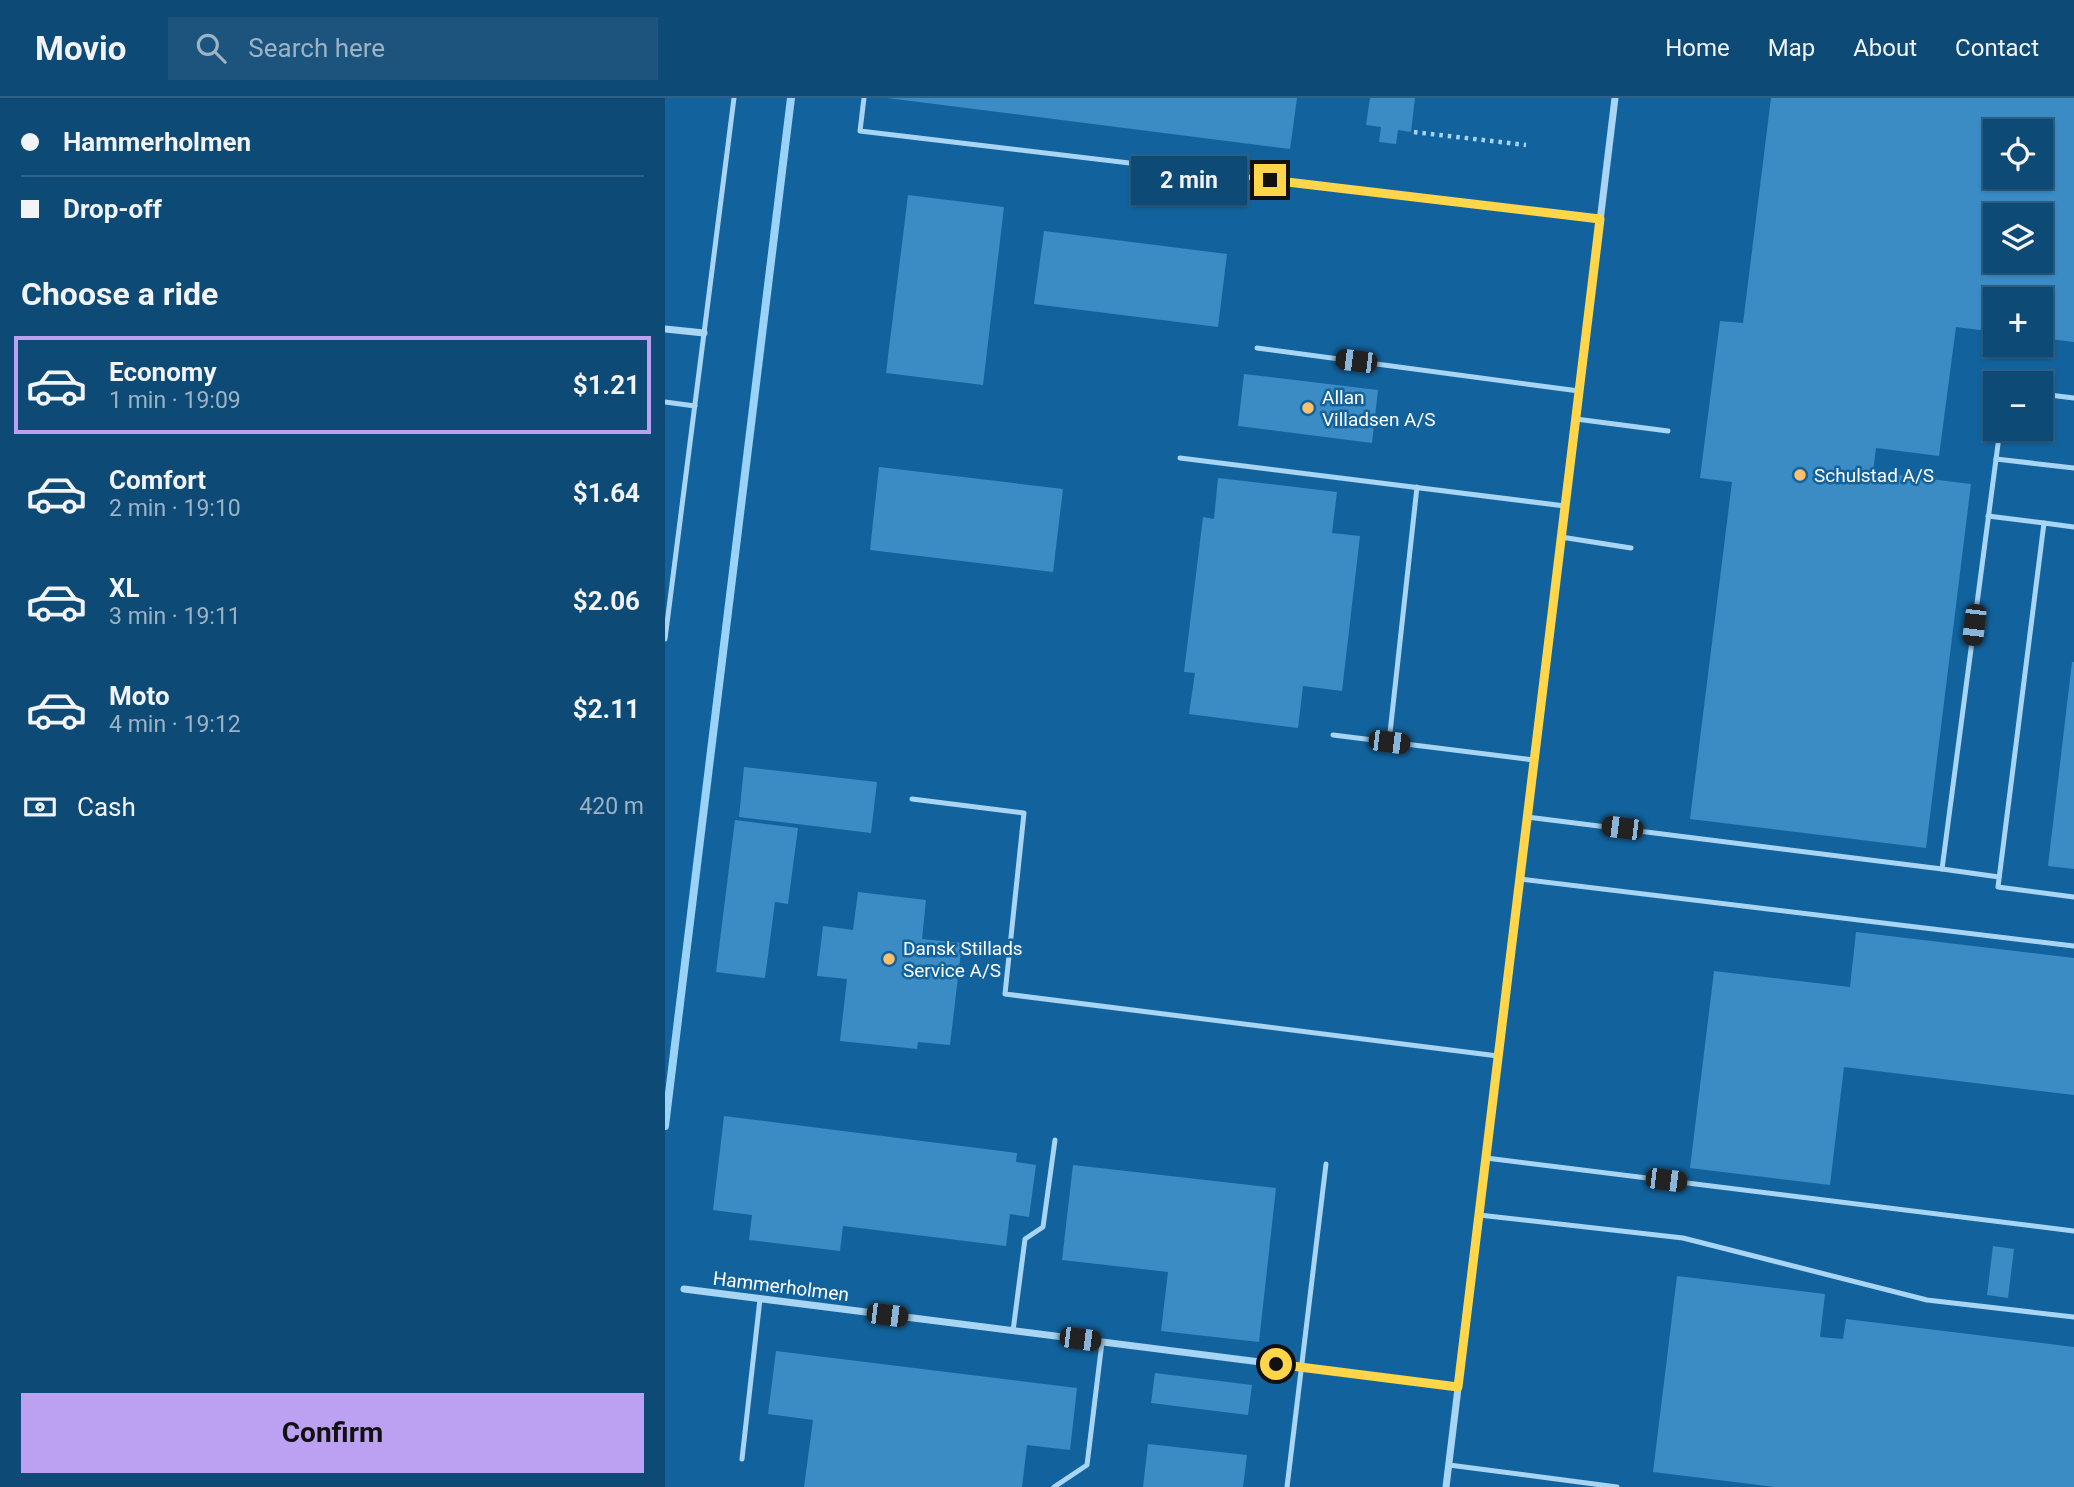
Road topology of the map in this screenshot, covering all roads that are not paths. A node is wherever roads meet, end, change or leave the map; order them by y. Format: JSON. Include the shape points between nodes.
{"nodes":[{"id":1,"x":734,"y":98,"type":"edge"},
{"id":2,"x":864,"y":98,"type":"edge"},
{"id":3,"x":1615,"y":98,"type":"edge"},
{"id":4,"x":1600,"y":219,"type":"junction"},
{"id":5,"x":665,"y":329,"type":"edge"},
{"id":6,"x":704,"y":333,"type":"junction"},
{"id":7,"x":1257,"y":348,"type":"dead end"},
{"id":8,"x":1579,"y":391,"type":"junction"},
{"id":9,"x":2053,"y":395,"type":"edge"},
{"id":10,"x":2074,"y":398,"type":"edge"},
{"id":11,"x":665,"y":402,"type":"edge"},
{"id":12,"x":695,"y":406,"type":"junction"},
{"id":13,"x":1576,"y":419,"type":"junction"},
{"id":14,"x":1668,"y":431,"type":"dead end"},
{"id":15,"x":1998,"y":441,"type":"edge"},
{"id":16,"x":1179,"y":458,"type":"dead end"},
{"id":17,"x":1996,"y":459,"type":"junction"},
{"id":18,"x":2074,"y":468,"type":"edge"},
{"id":19,"x":1417,"y":487,"type":"junction"},
{"id":20,"x":1565,"y":506,"type":"junction"},
{"id":21,"x":1988,"y":516,"type":"junction"},
{"id":22,"x":2044,"y":523,"type":"junction"},
{"id":23,"x":2074,"y":527,"type":"edge"},
{"id":24,"x":1561,"y":537,"type":"junction"},
{"id":25,"x":1631,"y":548,"type":"dead end"},
{"id":26,"x":666,"y":639,"type":"edge"},
{"id":27,"x":1333,"y":735,"type":"dead end"},
{"id":28,"x":1389,"y":742,"type":"junction"},
{"id":29,"x":1534,"y":760,"type":"junction"},
{"id":30,"x":912,"y":799,"type":"dead end"},
{"id":31,"x":1527,"y":817,"type":"junction"},
{"id":32,"x":1942,"y":869,"type":"junction"},
{"id":33,"x":1999,"y":877,"type":"junction"},
{"id":34,"x":1520,"y":879,"type":"junction"},
{"id":35,"x":2074,"y":897,"type":"edge"},
{"id":36,"x":2074,"y":946,"type":"edge"},
{"id":37,"x":1498,"y":1056,"type":"junction"},
{"id":38,"x":1055,"y":1140,"type":"dead end"},
{"id":39,"x":1486,"y":1158,"type":"junction"},
{"id":40,"x":1326,"y":1164,"type":"dead end"},
{"id":41,"x":1479,"y":1215,"type":"junction"},
{"id":42,"x":2074,"y":1231,"type":"edge"},
{"id":43,"x":684,"y":1289,"type":"dead end"},
{"id":44,"x":760,"y":1299,"type":"junction"},
{"id":45,"x":2074,"y":1317,"type":"edge"},
{"id":46,"x":1013,"y":1331,"type":"junction"},
{"id":47,"x":1102,"y":1342,"type":"junction"},
{"id":48,"x":1301,"y":1367,"type":"junction"},
{"id":49,"x":1458,"y":1387,"type":"junction"},
{"id":50,"x":742,"y":1458,"type":"dead end"},
{"id":51,"x":1448,"y":1465,"type":"junction"},
{"id":52,"x":1054,"y":1487,"type":"edge"},
{"id":53,"x":1287,"y":1487,"type":"edge"},
{"id":54,"x":1446,"y":1487,"type":"edge"},
{"id":55,"x":1617,"y":1487,"type":"edge"}],
"edges":[{"from":1,"to":6,"type":"lane"},
{"from":2,"to":4,"type":"lane","via":[[860,131]]},
{"from":3,"to":4,"type":"street"},
{"from":4,"to":8,"type":"street"},
{"from":5,"to":6,"type":"street"},
{"from":6,"to":12,"type":"lane"},
{"from":7,"to":8,"type":"lane"},
{"from":8,"to":13,"type":"street"},
{"from":9,"to":10,"type":"lane"},
{"from":11,"to":12,"type":"lane"},
{"from":12,"to":26,"type":"lane"},
{"from":13,"to":14,"type":"lane"},
{"from":13,"to":20,"type":"street"},
{"from":15,"to":17,"type":"lane"},
{"from":16,"to":19,"type":"lane"},
{"from":17,"to":18,"type":"lane"},
{"from":17,"to":21,"type":"lane"},
{"from":19,"to":20,"type":"lane"},
{"from":19,"to":28,"type":"lane"},
{"from":20,"to":24,"type":"street"},
{"from":21,"to":22,"type":"lane"},
{"from":21,"to":32,"type":"lane"},
{"from":22,"to":23,"type":"lane"},
{"from":22,"to":33,"type":"lane"},
{"from":24,"to":25,"type":"lane"},
{"from":24,"to":29,"type":"street"},
{"from":27,"to":28,"type":"lane"},
{"from":28,"to":29,"type":"lane"},
{"from":29,"to":31,"type":"street"},
{"from":30,"to":37,"type":"lane","via":[[1024,813],[1005,994]]},
{"from":31,"to":32,"type":"lane"},
{"from":31,"to":34,"type":"street"},
{"from":32,"to":33,"type":"lane"},
{"from":33,"to":35,"type":"lane","via":[[1998,887]]},
{"from":34,"to":36,"type":"lane"},
{"from":34,"to":37,"type":"street"},
{"from":37,"to":39,"type":"street"},
{"from":38,"to":46,"type":"lane","via":[[1043,1227],[1025,1239]]},
{"from":39,"to":41,"type":"street"},
{"from":39,"to":42,"type":"lane"},
{"from":40,"to":48,"type":"lane"},
{"from":41,"to":45,"type":"lane","via":[[1683,1238],[1927,1300]]},
{"from":41,"to":49,"type":"street"},
{"from":43,"to":44,"type":"street","name":"Hammerholmen"},
{"from":44,"to":46,"type":"street","name":"Hammerholmen"},
{"from":44,"to":50,"type":"lane"},
{"from":46,"to":47,"type":"street","name":"Hammerholmen"},
{"from":47,"to":48,"type":"street","name":"Hammerholmen"},
{"from":47,"to":52,"type":"lane","via":[[1087,1465]]},
{"from":48,"to":49,"type":"street","name":"Hammerholmen"},
{"from":48,"to":53,"type":"lane"},
{"from":49,"to":51,"type":"street"},
{"from":51,"to":54,"type":"street"},
{"from":51,"to":55,"type":"lane"}]}
